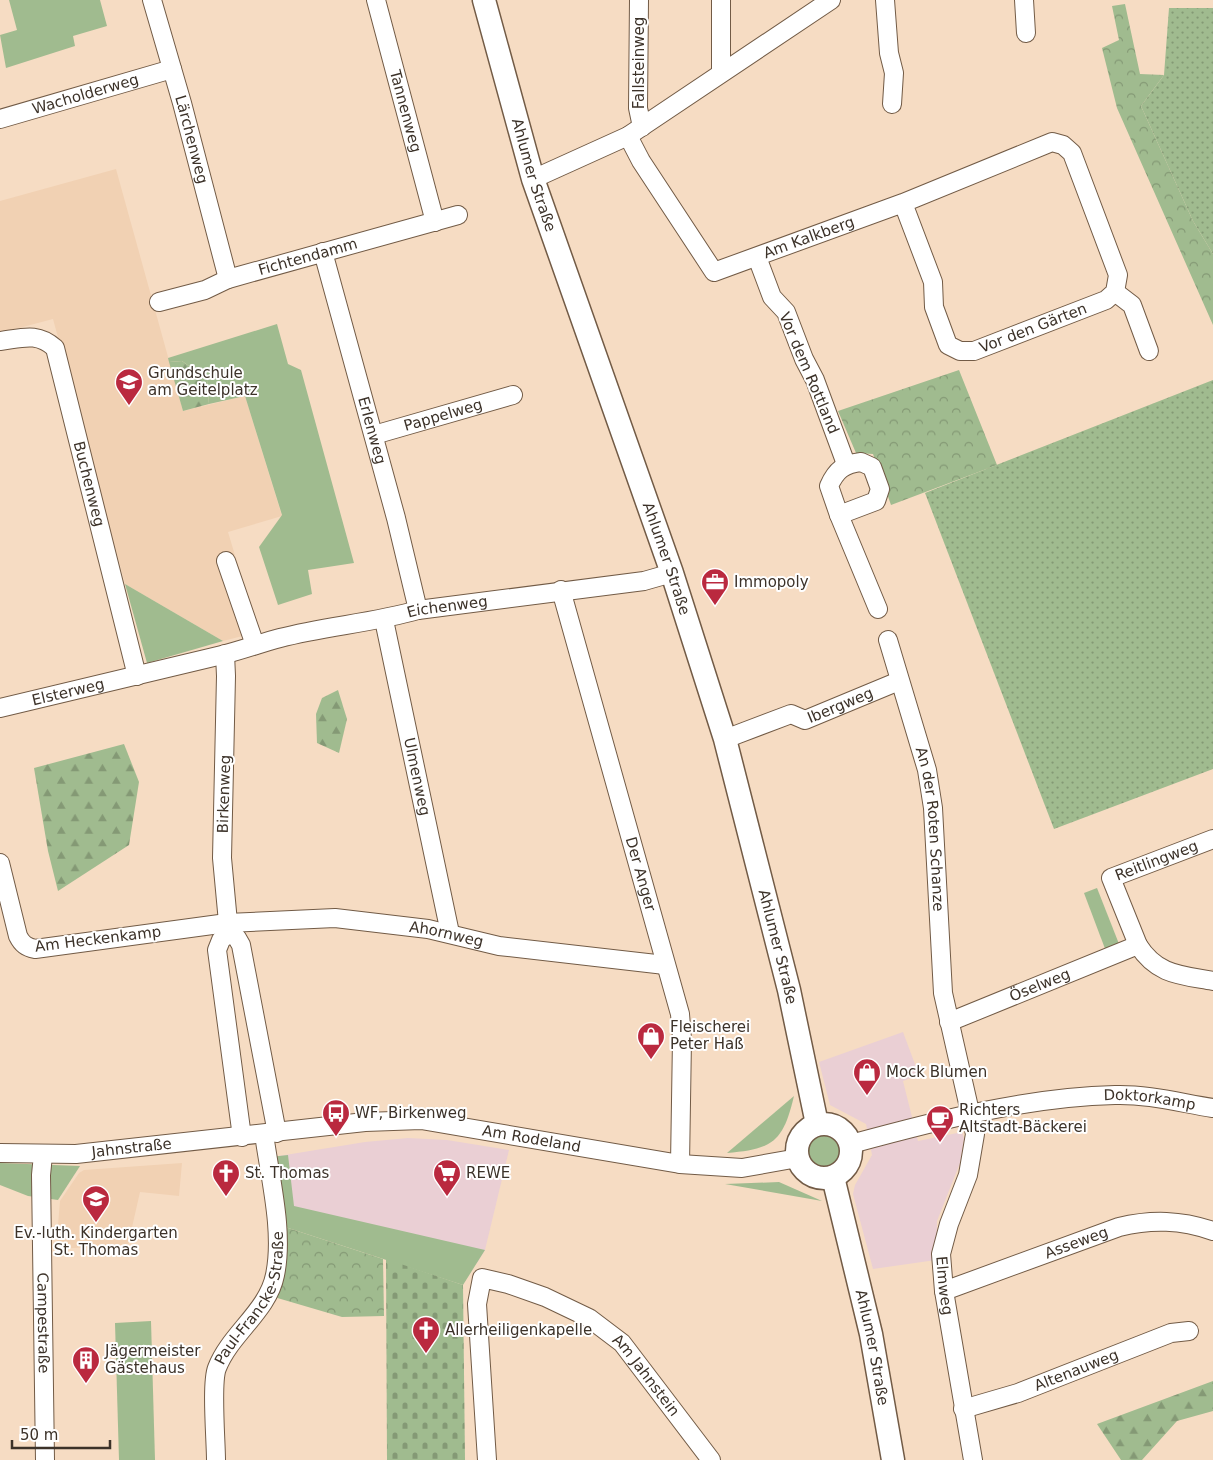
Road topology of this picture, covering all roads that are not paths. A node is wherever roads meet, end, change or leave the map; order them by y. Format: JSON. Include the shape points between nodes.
{"nodes":[{"id":1,"x":152,"y":0,"type":"edge"},
{"id":2,"x":376,"y":0,"type":"edge"},
{"id":3,"x":484,"y":0,"type":"edge"},
{"id":4,"x":639,"y":0,"type":"edge"},
{"id":5,"x":721,"y":0,"type":"edge"},
{"id":6,"x":831,"y":0,"type":"edge"},
{"id":7,"x":885,"y":0,"type":"edge"},
{"id":8,"x":1024,"y":0,"type":"edge"},
{"id":9,"x":1026,"y":33,"type":"dead end"},
{"id":10,"x":172,"y":69,"type":"junction"},
{"id":11,"x":721,"y":74,"type":"junction"},
{"id":12,"x":892,"y":104,"type":"dead end"},
{"id":13,"x":0,"y":119,"type":"edge"},
{"id":14,"x":635,"y":131,"type":"junction"},
{"id":15,"x":533,"y":179,"type":"junction"},
{"id":16,"x":902,"y":203,"type":"junction"},
{"id":17,"x":458,"y":215,"type":"dead end"},
{"id":18,"x":435,"y":222,"type":"junction"},
{"id":19,"x":323,"y":252,"type":"junction"},
{"id":20,"x":757,"y":257,"type":"junction"},
{"id":21,"x":228,"y":279,"type":"junction"},
{"id":22,"x":1115,"y":292,"type":"junction"},
{"id":23,"x":159,"y":302,"type":"dead end"},
{"id":24,"x":0,"y":341,"type":"edge"},
{"id":25,"x":1149,"y":351,"type":"dead end"},
{"id":26,"x":513,"y":395,"type":"dead end"},
{"id":27,"x":374,"y":435,"type":"junction"},
{"id":28,"x":846,"y":464,"type":"junction"},
{"id":29,"x":840,"y":515,"type":"junction"},
{"id":30,"x":226,"y":561,"type":"dead end"},
{"id":31,"x":672,"y":573,"type":"junction"},
{"id":32,"x":562,"y":590,"type":"junction"},
{"id":33,"x":878,"y":609,"type":"dead end"},
{"id":34,"x":418,"y":610,"type":"junction"},
{"id":35,"x":384,"y":620,"type":"junction"},
{"id":36,"x":888,"y":640,"type":"dead end"},
{"id":37,"x":255,"y":645,"type":"junction"},
{"id":38,"x":225,"y":654,"type":"junction"},
{"id":39,"x":138,"y":676,"type":"junction"},
{"id":40,"x":899,"y":681,"type":"junction"},
{"id":41,"x":0,"y":708,"type":"edge"},
{"id":42,"x":725,"y":739,"type":"junction"},
{"id":43,"x":1213,"y":838,"type":"edge"},
{"id":44,"x":0,"y":863,"type":"edge"},
{"id":45,"x":228,"y":928,"type":"junction"},
{"id":46,"x":450,"y":933,"type":"junction"},
{"id":47,"x":1138,"y":945,"type":"junction"},
{"id":48,"x":665,"y":965,"type":"junction"},
{"id":49,"x":1213,"y":980,"type":"edge"},
{"id":50,"x":949,"y":1022,"type":"junction"},
{"id":51,"x":1213,"y":1108,"type":"edge"},
{"id":52,"x":972,"y":1115,"type":"junction"},
{"id":53,"x":817,"y":1124,"type":"junction"},
{"id":54,"x":270,"y":1134,"type":"junction"},
{"id":55,"x":242,"y":1137,"type":"junction"},
{"id":56,"x":850,"y":1144,"type":"junction"},
{"id":57,"x":0,"y":1153,"type":"edge"},
{"id":58,"x":43,"y":1155,"type":"junction"},
{"id":59,"x":798,"y":1158,"type":"junction"},
{"id":60,"x":680,"y":1164,"type":"junction"},
{"id":61,"x":833,"y":1177,"type":"junction"},
{"id":62,"x":1213,"y":1231,"type":"edge"},
{"id":63,"x":944,"y":1291,"type":"junction"},
{"id":64,"x":1189,"y":1331,"type":"dead end"},
{"id":65,"x":963,"y":1409,"type":"junction"},
{"id":66,"x":46,"y":1460,"type":"edge"},
{"id":67,"x":216,"y":1460,"type":"edge"},
{"id":68,"x":487,"y":1460,"type":"edge"},
{"id":69,"x":711,"y":1460,"type":"edge"},
{"id":70,"x":893,"y":1460,"type":"edge"},
{"id":71,"x":973,"y":1460,"type":"edge"}],
"edges":[{"from":1,"to":10,"type":"street","name":"Lärchenweg"},
{"from":2,"to":18,"type":"street","name":"Tannenweg"},
{"from":3,"to":15,"type":"main road","name":"Ahlumer Straße"},
{"from":4,"to":14,"type":"street","name":"Fallsteinweg"},
{"from":5,"to":11,"type":"street"},
{"from":6,"to":11,"type":"street","name":"Fallsteinweg"},
{"from":7,"to":12,"type":"street","via":[[889,53],[894,73]]},
{"from":8,"to":9,"type":"street"},
{"from":10,"to":13,"type":"street","name":"Wacholderweg"},
{"from":10,"to":21,"type":"street","name":"Lärchenweg"},
{"from":11,"to":14,"type":"street","name":"Fallsteinweg"},
{"from":14,"to":15,"type":"street","name":"Fallsteinweg"},
{"from":14,"to":20,"type":"street","name":"Am Kalkberg","via":[[641,161],[714,272]]},
{"from":15,"to":31,"type":"main road","name":"Ahlumer Straße"},
{"from":16,"to":20,"type":"street","name":"Am Kalkberg"},
{"from":16,"to":22,"type":"street","name":"Vor den Gärten","via":[[933,282],[934,307],[948,345],[960,351],[974,351],[1106,300]]},
{"from":16,"to":22,"type":"street","name":"Am Kalkberg","via":[[1052,142],[1063,144],[1072,153],[1118,275]]},
{"from":17,"to":18,"type":"street","name":"Fichtendamm"},
{"from":18,"to":19,"type":"street","name":"Fichtendamm"},
{"from":19,"to":21,"type":"street","name":"Fichtendamm"},
{"from":19,"to":27,"type":"street","name":"Erlenweg"},
{"from":20,"to":28,"type":"street","name":"Vor dem Rottland","via":[[772,297],[786,312],[804,359],[816,380]]},
{"from":21,"to":23,"type":"street","name":"Fichtendamm","via":[[205,290]]},
{"from":22,"to":25,"type":"street","via":[[1132,305]]},
{"from":24,"to":39,"type":"street","name":"Buchenweg","via":[[44,338],[55,348]]},
{"from":26,"to":27,"type":"street","name":"Pappelweg"},
{"from":27,"to":34,"type":"street","name":"Erlenweg"},
{"from":28,"to":29,"type":"street","via":[[834,474],[829,486]]},
{"from":28,"to":29,"type":"street","via":[[861,462],[872,467],[880,489],[876,501]]},
{"from":29,"to":33,"type":"street"},
{"from":30,"to":37,"type":"street"},
{"from":31,"to":32,"type":"street","name":"Eichenweg","via":[[644,581]]},
{"from":31,"to":42,"type":"main road","name":"Ahlumer Straße"},
{"from":32,"to":34,"type":"street","name":"Eichenweg"},
{"from":32,"to":48,"type":"street","name":"Der Anger"},
{"from":34,"to":35,"type":"street","name":"Eichenweg"},
{"from":35,"to":37,"type":"street","name":"Eichenweg","via":[[330,627]]},
{"from":35,"to":46,"type":"street","name":"Ulmenweg"},
{"from":36,"to":40,"type":"street","name":"An der Roten Schanze"},
{"from":37,"to":38,"type":"street","name":"Eichenweg"},
{"from":38,"to":39,"type":"street","name":"Elsterweg"},
{"from":38,"to":45,"type":"street","name":"Birkenweg","via":[[222,858]]},
{"from":39,"to":41,"type":"street","name":"Elsterweg"},
{"from":40,"to":42,"type":"street","name":"Ibergweg","via":[[805,720],[791,714]]},
{"from":40,"to":50,"type":"street","name":"An der Roten Schanze","via":[[927,770],[933,808],[943,993]]},
{"from":42,"to":53,"type":"main road","name":"Ahlumer Straße","via":[[789,990]]},
{"from":43,"to":47,"type":"street","name":"Reitlingweg","via":[[1111,878]]},
{"from":44,"to":45,"type":"street","name":"Am Heckenkamp","via":[[18,936],[27,947]]},
{"from":45,"to":46,"type":"street","name":"Ahornweg","via":[[335,918]]},
{"from":45,"to":54,"type":"street","via":[[241,945]]},
{"from":45,"to":55,"type":"street","via":[[217,950]]},
{"from":46,"to":48,"type":"street","name":"Ahornweg","via":[[499,946]]},
{"from":47,"to":49,"type":"street","via":[[1151,963],[1161,969]]},
{"from":47,"to":50,"type":"street","name":"Öselweg"},
{"from":48,"to":60,"type":"street","name":"Der Anger","via":[[680,1014],[682,1039]]},
{"from":50,"to":52,"type":"street"},
{"from":51,"to":52,"type":"street","name":"Doktorkamp","via":[[1117,1095],[1026,1103]]},
{"from":52,"to":56,"type":"street","name":"Doktorkamp"},
{"from":52,"to":63,"type":"street","name":"Elmweg","via":[[974,1151],[941,1254]]},
{"from":53,"to":56,"type":"main road","via":[[835,1126],[845,1133]]},
{"from":53,"to":59,"type":"main road","via":[[800,1137]]},
{"from":54,"to":55,"type":"street","name":"Jahnstraße"},
{"from":54,"to":60,"type":"street","name":"Am Rodeland","via":[[365,1122],[421,1120]]},
{"from":54,"to":67,"type":"street","name":"Paul-Francke-Straße","via":[[278,1246],[275,1276],[264,1301],[230,1342],[216,1370]]},
{"from":55,"to":58,"type":"street","name":"Jahnstraße"},
{"from":56,"to":61,"type":"main road","via":[[848,1164]]},
{"from":57,"to":58,"type":"street","name":"Jahnstraße"},
{"from":58,"to":66,"type":"street","name":"Campestraße"},
{"from":59,"to":60,"type":"street","name":"Am Rodeland","via":[[742,1168]]},
{"from":59,"to":61,"type":"main road","via":[[804,1169],[814,1176]]},
{"from":61,"to":70,"type":"main road","name":"Ahlumer Straße","via":[[871,1334]]},
{"from":62,"to":63,"type":"street","name":"Asseweg","via":[[1184,1222],[1134,1223]]},
{"from":63,"to":65,"type":"street","name":"Elmweg"},
{"from":64,"to":65,"type":"street","name":"Altenauweg","via":[[1171,1333],[1018,1393]]},
{"from":65,"to":71,"type":"street","name":"Elmweg"},
{"from":68,"to":69,"type":"street","name":"Am Jahnstein","via":[[477,1304],[482,1278],[545,1297],[588,1318],[622,1343]]}]}
